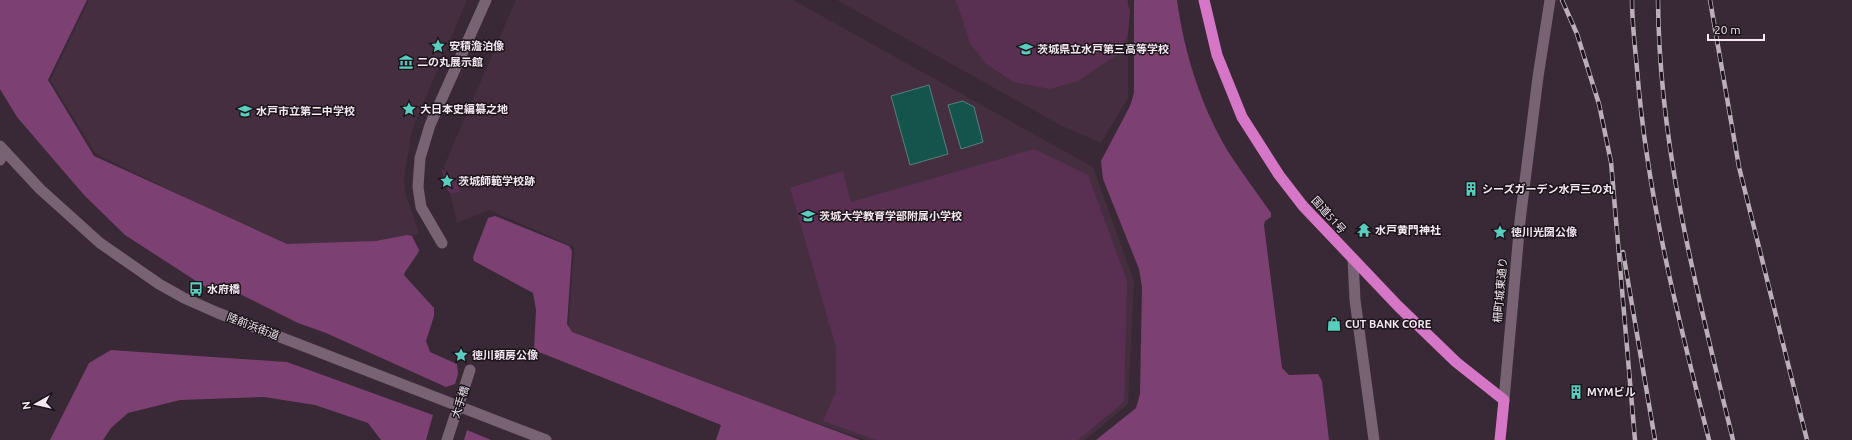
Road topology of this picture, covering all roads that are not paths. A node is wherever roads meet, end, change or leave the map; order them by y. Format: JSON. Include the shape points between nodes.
{"nodes":[{"id":1,"x":486,"y":0,"type":"edge"},
{"id":2,"x":1204,"y":0,"type":"edge"},
{"id":3,"x":1547,"y":2,"type":"edge"},
{"id":4,"x":1,"y":153,"type":"edge"},
{"id":5,"x":442,"y":243,"type":"dead end"},
{"id":6,"x":1353,"y":259,"type":"junction"},
{"id":7,"x":470,"y":373,"type":"dead end"},
{"id":8,"x":1504,"y":400,"type":"junction"},
{"id":9,"x":447,"y":440,"type":"edge"},
{"id":10,"x":546,"y":440,"type":"edge"},
{"id":11,"x":1374,"y":440,"type":"edge"},
{"id":12,"x":1500,"y":440,"type":"edge"}],
"edges":[{"from":1,"to":5,"type":"street","via":[[430,124],[420,158],[418,187],[422,207]]},
{"from":2,"to":6,"type":"highway","name":"国道51号","via":[[1217,55],[1242,116],[1279,175],[1303,206]]},
{"from":3,"to":8,"type":"street","name":"柵町城東通り","via":[[1519,233]]},
{"from":4,"to":10,"type":"street","name":"陸前浜街道","via":[[100,243],[184,298]]},
{"from":6,"to":8,"type":"highway","name":"国道51号","via":[[1456,362]]},
{"from":6,"to":11,"type":"street","via":[[1355,300]]},
{"from":7,"to":9,"type":"street","name":"大手橋"},
{"from":8,"to":12,"type":"highway","name":"柵町城東通り"}]}
